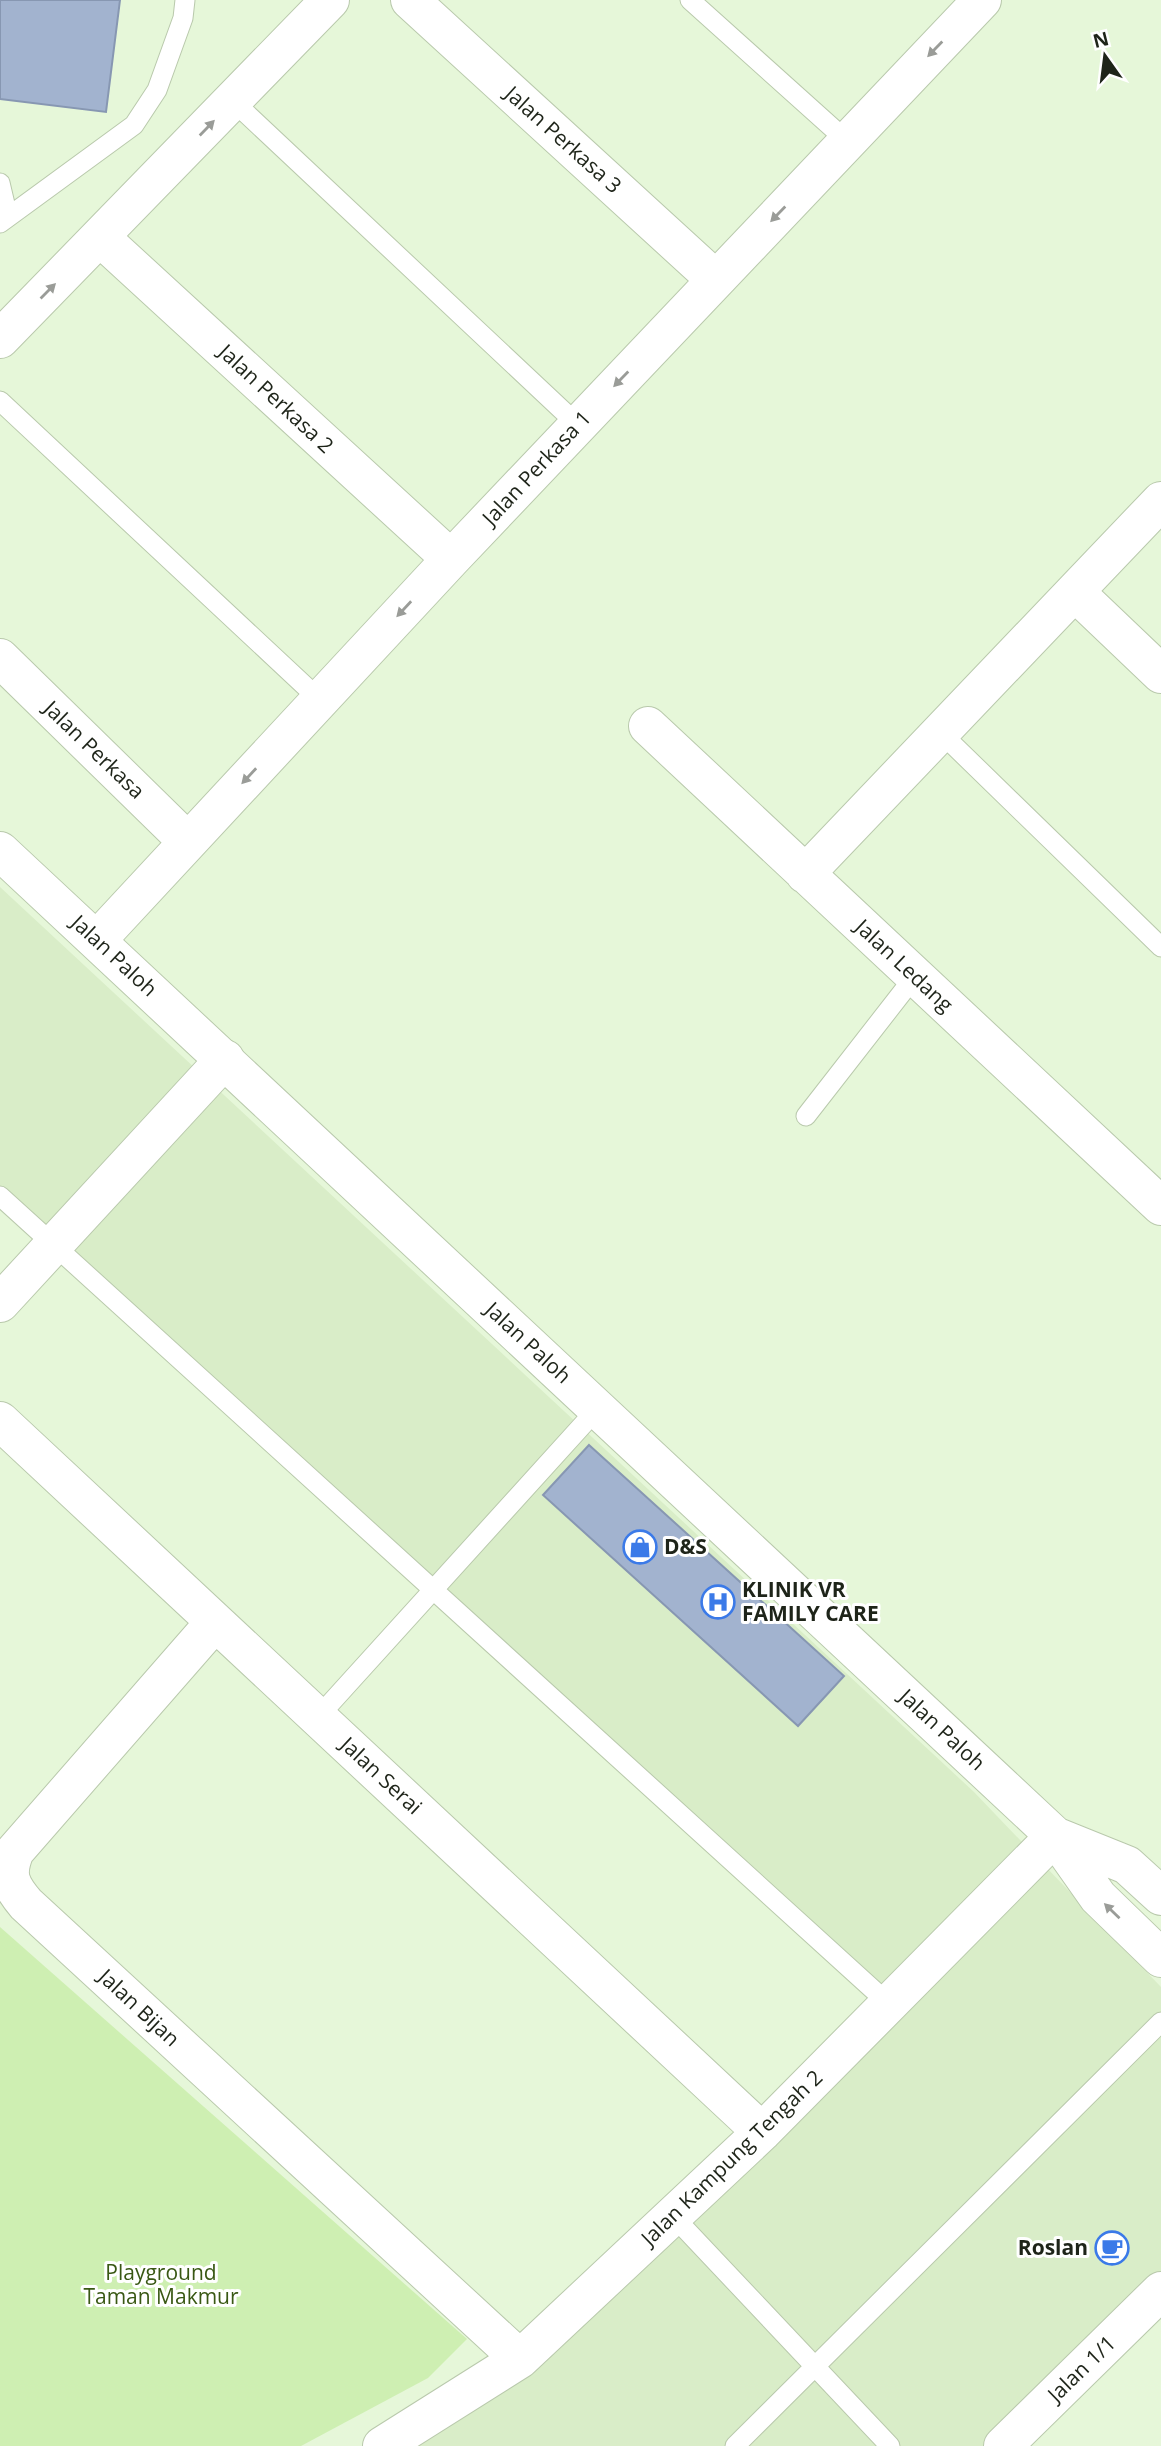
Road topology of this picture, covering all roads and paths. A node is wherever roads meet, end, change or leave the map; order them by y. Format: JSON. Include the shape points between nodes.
{"nodes":[{"id":1,"x":185,"y":0,"type":"edge"},
{"id":2,"x":330,"y":0,"type":"edge"},
{"id":3,"x":410,"y":0,"type":"edge"},
{"id":4,"x":690,"y":0,"type":"edge"},
{"id":5,"x":982,"y":0,"type":"edge"},
{"id":6,"x":233,"y":101,"type":"junction"},
{"id":7,"x":847,"y":141,"type":"junction"},
{"id":8,"x":0,"y":183,"type":"edge"},
{"id":9,"x":4,"y":220,"type":"edge"},
{"id":10,"x":101,"y":238,"type":"junction"},
{"id":11,"x":716,"y":279,"type":"junction"},
{"id":12,"x":0,"y":339,"type":"edge"},
{"id":13,"x":0,"y":401,"type":"edge"},
{"id":14,"x":578,"y":425,"type":"junction"},
{"id":15,"x":1161,"y":501,"type":"edge"},
{"id":16,"x":451,"y":559,"type":"junction"},
{"id":17,"x":1075,"y":592,"type":"junction"},
{"id":18,"x":0,"y":658,"type":"edge"},
{"id":19,"x":1161,"y":674,"type":"edge"},
{"id":20,"x":320,"y":699,"type":"junction"},
{"id":21,"x":648,"y":726,"type":"dead end"},
{"id":22,"x":940,"y":732,"type":"junction"},
{"id":23,"x":188,"y":842,"type":"junction"},
{"id":24,"x":0,"y":851,"type":"edge"},
{"id":25,"x":805,"y":874,"type":"junction"},
{"id":26,"x":97,"y":940,"type":"junction"},
{"id":27,"x":1161,"y":947,"type":"edge"},
{"id":28,"x":915,"y":976,"type":"junction"},
{"id":29,"x":225,"y":1059,"type":"junction"},
{"id":30,"x":806,"y":1116,"type":"dead end"},
{"id":31,"x":0,"y":1196,"type":"edge"},
{"id":32,"x":1161,"y":1206,"type":"edge"},
{"id":33,"x":53,"y":1246,"type":"junction"},
{"id":34,"x":0,"y":1303,"type":"edge"},
{"id":35,"x":598,"y":1408,"type":"junction"},
{"id":36,"x":0,"y":1421,"type":"edge"},
{"id":37,"x":433,"y":1591,"type":"junction"},
{"id":38,"x":215,"y":1622,"type":"junction"},
{"id":39,"x":318,"y":1717,"type":"junction"},
{"id":40,"x":1055,"y":1836,"type":"junction"},
{"id":41,"x":1161,"y":1896,"type":"edge"},
{"id":42,"x":1161,"y":1958,"type":"edge"},
{"id":43,"x":889,"y":2004,"type":"junction"},
{"id":44,"x":1161,"y":2022,"type":"edge"},
{"id":45,"x":762,"y":2132,"type":"junction"},
{"id":46,"x":673,"y":2216,"type":"junction"},
{"id":47,"x":1161,"y":2291,"type":"edge"},
{"id":48,"x":520,"y":2360,"type":"junction"},
{"id":49,"x":815,"y":2367,"type":"junction"},
{"id":50,"x":384,"y":2445,"type":"edge"},
{"id":51,"x":735,"y":2446,"type":"edge"},
{"id":52,"x":890,"y":2446,"type":"edge"},
{"id":53,"x":1003,"y":2446,"type":"edge"}],
"edges":[{"from":1,"to":9,"type":"lane","via":[[157,90],[134,124]]},
{"from":2,"to":6,"type":"street"},
{"from":3,"to":11,"type":"street","name":"Jalan Perkasa 3"},
{"from":4,"to":7,"type":"lane"},
{"from":5,"to":7,"type":"street","name":"Jalan Perkasa 1","one_way":true},
{"from":10,"to":6,"type":"street","one_way":true},
{"from":6,"to":14,"type":"lane"},
{"from":7,"to":11,"type":"street","name":"Jalan Perkasa 1","one_way":true},
{"from":8,"to":9,"type":"lane"},
{"from":12,"to":10,"type":"street","one_way":true},
{"from":10,"to":16,"type":"street","name":"Jalan Perkasa 2"},
{"from":11,"to":14,"type":"street","name":"Jalan Perkasa 1","one_way":true},
{"from":13,"to":20,"type":"lane"},
{"from":14,"to":16,"type":"street","name":"Jalan Perkasa 1"},
{"from":15,"to":17,"type":"street"},
{"from":16,"to":20,"type":"street","name":"Jalan Perkasa 1","one_way":true},
{"from":17,"to":19,"type":"street"},
{"from":17,"to":22,"type":"street"},
{"from":18,"to":23,"type":"street","name":"Jalan Perkasa"},
{"from":20,"to":23,"type":"street","name":"Jalan Perkasa 1","one_way":true},
{"from":21,"to":25,"type":"street","name":"Jalan Ledang"},
{"from":22,"to":25,"type":"street"},
{"from":22,"to":27,"type":"lane"},
{"from":23,"to":26,"type":"street","name":"Jalan Perkasa 1"},
{"from":24,"to":26,"type":"street","name":"Jalan Paloh"},
{"from":25,"to":28,"type":"street","name":"Jalan Ledang"},
{"from":26,"to":29,"type":"street","name":"Jalan Paloh"},
{"from":28,"to":30,"type":"lane"},
{"from":28,"to":32,"type":"street","name":"Jalan Ledang"},
{"from":29,"to":33,"type":"street"},
{"from":29,"to":35,"type":"street","name":"Jalan Paloh"},
{"from":31,"to":33,"type":"lane"},
{"from":33,"to":34,"type":"street"},
{"from":33,"to":37,"type":"lane"},
{"from":35,"to":37,"type":"lane"},
{"from":35,"to":40,"type":"street","name":"Jalan Paloh"},
{"from":36,"to":38,"type":"street","name":"Jalan Serai"},
{"from":37,"to":39,"type":"lane"},
{"from":37,"to":43,"type":"lane"},
{"from":38,"to":39,"type":"street","name":"Jalan Serai"},
{"from":38,"to":48,"type":"street","name":"Jalan Bijan","via":[[15,1851],[9,1884],[36,1914]]},
{"from":39,"to":45,"type":"street","name":"Jalan Serai"},
{"from":40,"to":41,"type":"street","name":"Jalan Paloh","via":[[1128,1865]]},
{"from":42,"to":40,"type":"street","name":"Jalan Paloh","one_way":true,"via":[[1098,1897]]},
{"from":40,"to":43,"type":"street","name":"Jalan Kampung Tengah 2"},
{"from":43,"to":45,"type":"street","name":"Jalan Kampung Tengah 2"},
{"from":44,"to":49,"type":"lane"},
{"from":45,"to":46,"type":"street","name":"Jalan Kampung Tengah 2"},
{"from":46,"to":48,"type":"street","name":"Jalan Kampung Tengah 2"},
{"from":46,"to":49,"type":"lane"},
{"from":47,"to":53,"type":"street","name":"Jalan 1/1"},
{"from":48,"to":50,"type":"street","name":"Jalan Kampung Tengah 2"},
{"from":49,"to":51,"type":"lane"},
{"from":49,"to":52,"type":"lane"}]}
